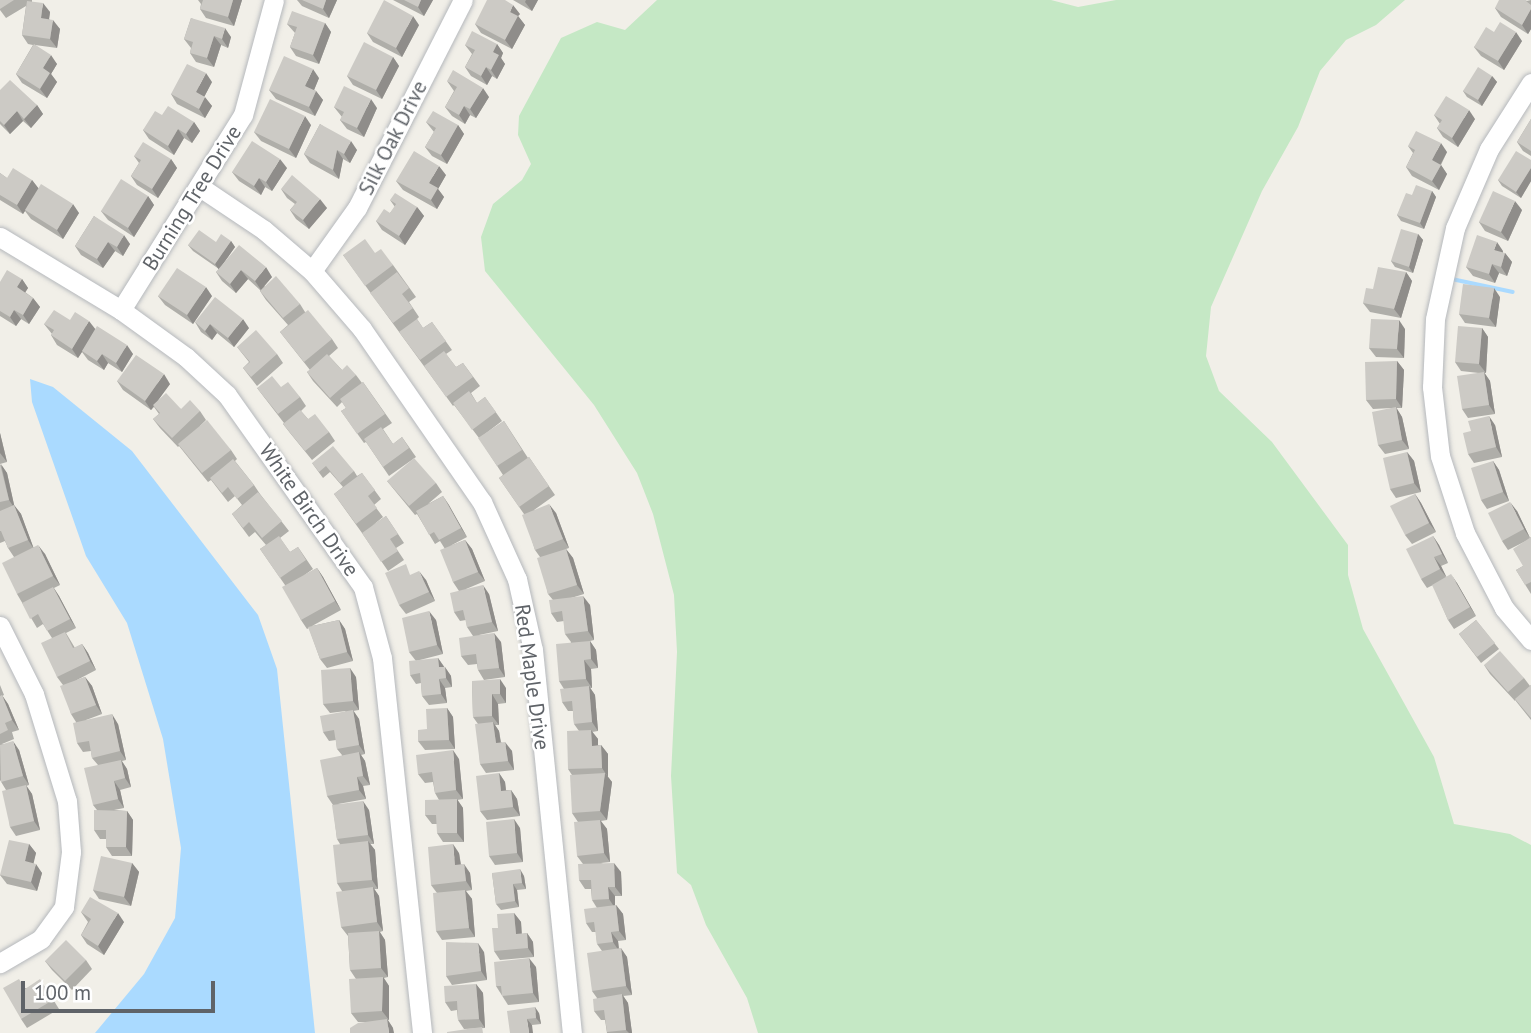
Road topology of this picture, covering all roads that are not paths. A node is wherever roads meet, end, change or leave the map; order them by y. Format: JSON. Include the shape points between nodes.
{"nodes":[{"id":1,"x":274,"y":0,"type":"edge"},
{"id":2,"x":463,"y":0,"type":"edge"},
{"id":3,"x":1531,"y":83,"type":"edge"},
{"id":4,"x":200,"y":187,"type":"junction"},
{"id":5,"x":0,"y":237,"type":"edge"},
{"id":6,"x":312,"y":271,"type":"junction"},
{"id":7,"x":121,"y":310,"type":"junction"},
{"id":8,"x":0,"y":626,"type":"edge"},
{"id":9,"x":1531,"y":640,"type":"edge"},
{"id":10,"x":0,"y":963,"type":"edge"},
{"id":11,"x":422,"y":1033,"type":"edge"},
{"id":12,"x":572,"y":1033,"type":"edge"}],
"edges":[{"from":1,"to":4,"type":"street","name":"Burning Tree Drive","via":[[243,115]]},
{"from":2,"to":6,"type":"street","name":"Silk Oak Drive","via":[[357,208]]},
{"from":3,"to":9,"type":"street","via":[[1489,149],[1455,228],[1435,319],[1432,387],[1440,456],[1465,533],[1504,608]]},
{"from":4,"to":6,"type":"street","name":"Red Maple Drive","via":[[264,230]]},
{"from":4,"to":7,"type":"street","name":"Burning Tree Drive"},
{"from":5,"to":7,"type":"street","name":"White Birch Drive"},
{"from":6,"to":12,"type":"street","name":"Red Maple Drive","via":[[362,329],[454,458],[482,502],[517,579],[533,650]]},
{"from":7,"to":11,"type":"street","name":"White Birch Drive","via":[[186,357],[227,396],[363,587],[382,659]]},
{"from":8,"to":10,"type":"street","via":[[34,694],[66,801],[71,852],[64,906],[41,939]]}]}
